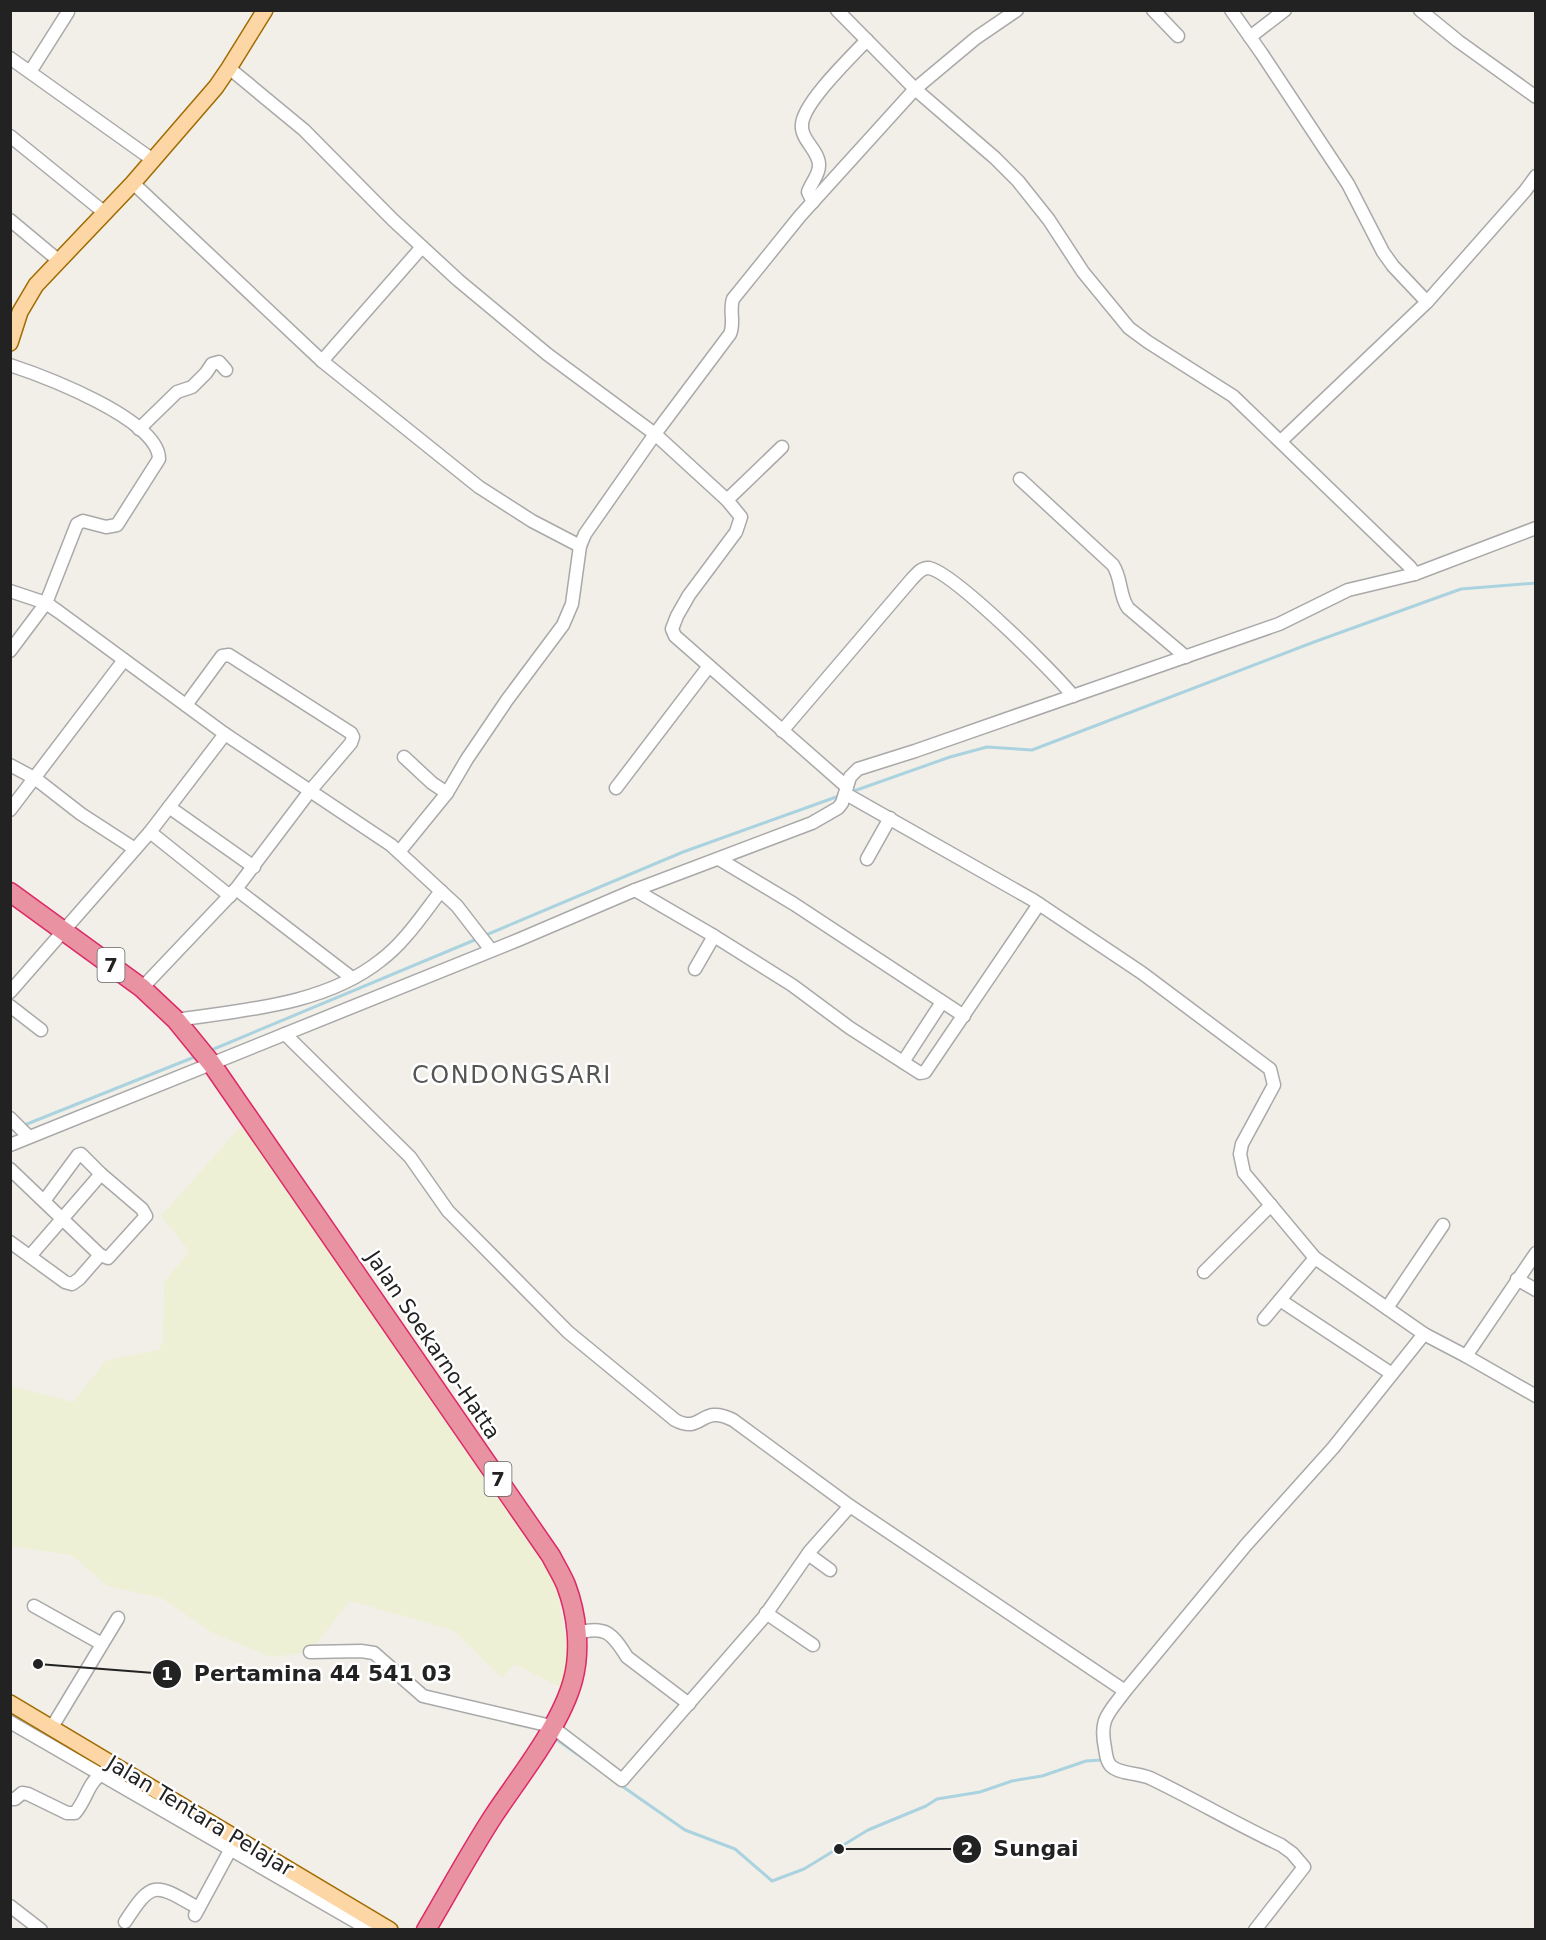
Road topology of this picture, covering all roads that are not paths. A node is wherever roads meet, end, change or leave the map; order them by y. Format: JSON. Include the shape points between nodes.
{"nodes":[{"id":1,"x":265,"y":10,"type":"edge"},
{"id":2,"x":837,"y":10,"type":"edge"},
{"id":3,"x":1017,"y":10,"type":"edge"},
{"id":4,"x":1153,"y":10,"type":"edge"},
{"id":5,"x":1231,"y":10,"type":"edge"},
{"id":6,"x":1286,"y":10,"type":"edge"},
{"id":7,"x":1420,"y":10,"type":"edge"},
{"id":8,"x":68,"y":12,"type":"edge"},
{"id":9,"x":1178,"y":36,"type":"dead end"},
{"id":10,"x":1250,"y":37,"type":"junction"},
{"id":11,"x":867,"y":40,"type":"junction"},
{"id":12,"x":10,"y":58,"type":"edge"},
{"id":13,"x":229,"y":69,"type":"junction"},
{"id":14,"x":30,"y":72,"type":"junction"},
{"id":15,"x":915,"y":89,"type":"junction"},
{"id":16,"x":1536,"y":98,"type":"edge"},
{"id":17,"x":10,"y":136,"type":"edge"},
{"id":18,"x":153,"y":160,"type":"junction"},
{"id":19,"x":1536,"y":176,"type":"edge"},
{"id":20,"x":133,"y":183,"type":"junction"},
{"id":21,"x":813,"y":202,"type":"junction"},
{"id":22,"x":105,"y":213,"type":"junction"},
{"id":23,"x":10,"y":220,"type":"edge"},
{"id":24,"x":422,"y":247,"type":"junction"},
{"id":25,"x":58,"y":260,"type":"junction"},
{"id":26,"x":1427,"y":302,"type":"junction"},
{"id":27,"x":10,"y":343,"type":"edge"},
{"id":28,"x":322,"y":361,"type":"junction"},
{"id":29,"x":10,"y":365,"type":"edge"},
{"id":30,"x":226,"y":370,"type":"dead end"},
{"id":31,"x":139,"y":429,"type":"junction"},
{"id":32,"x":655,"y":434,"type":"junction"},
{"id":33,"x":1281,"y":441,"type":"junction"},
{"id":34,"x":782,"y":447,"type":"dead end"},
{"id":35,"x":1020,"y":479,"type":"dead end"},
{"id":36,"x":727,"y":500,"type":"junction"},
{"id":37,"x":1536,"y":528,"type":"edge"},
{"id":38,"x":580,"y":546,"type":"junction"},
{"id":39,"x":1415,"y":574,"type":"junction"},
{"id":40,"x":10,"y":591,"type":"edge"},
{"id":41,"x":46,"y":603,"type":"junction"},
{"id":42,"x":10,"y":651,"type":"edge"},
{"id":43,"x":1186,"y":657,"type":"junction"},
{"id":44,"x":124,"y":660,"type":"junction"},
{"id":45,"x":709,"y":666,"type":"junction"},
{"id":46,"x":1073,"y":696,"type":"junction"},
{"id":47,"x":186,"y":705,"type":"junction"},
{"id":48,"x":783,"y":731,"type":"junction"},
{"id":49,"x":225,"y":734,"type":"junction"},
{"id":50,"x":404,"y":757,"type":"dead end"},
{"id":51,"x":10,"y":765,"type":"edge"},
{"id":52,"x":36,"y":779,"type":"junction"},
{"id":53,"x":616,"y":788,"type":"dead end"},
{"id":54,"x":846,"y":790,"type":"junction"},
{"id":55,"x":310,"y":791,"type":"junction"},
{"id":56,"x":447,"y":793,"type":"junction"},
{"id":57,"x":169,"y":807,"type":"junction"},
{"id":58,"x":10,"y":810,"type":"edge"},
{"id":59,"x":890,"y":818,"type":"junction"},
{"id":60,"x":150,"y":832,"type":"junction"},
{"id":61,"x":135,"y":849,"type":"junction"},
{"id":62,"x":399,"y":852,"type":"junction"},
{"id":63,"x":719,"y":859,"type":"junction"},
{"id":64,"x":867,"y":859,"type":"dead end"},
{"id":65,"x":254,"y":867,"type":"junction"},
{"id":66,"x":635,"y":890,"type":"junction"},
{"id":67,"x":441,"y":891,"type":"junction"},
{"id":68,"x":10,"y":892,"type":"edge"},
{"id":69,"x":233,"y":892,"type":"junction"},
{"id":70,"x":1039,"y":904,"type":"junction"},
{"id":71,"x":65,"y":931,"type":"junction"},
{"id":72,"x":714,"y":936,"type":"junction"},
{"id":73,"x":490,"y":950,"type":"junction"},
{"id":74,"x":695,"y":969,"type":"dead end"},
{"id":75,"x":352,"y":978,"type":"junction"},
{"id":76,"x":142,"y":988,"type":"junction"},
{"id":77,"x":10,"y":992,"type":"edge"},
{"id":78,"x":942,"y":1002,"type":"junction"},
{"id":79,"x":10,"y":1006,"type":"edge"},
{"id":80,"x":964,"y":1016,"type":"junction"},
{"id":81,"x":176,"y":1020,"type":"junction"},
{"id":82,"x":41,"y":1030,"type":"dead end"},
{"id":83,"x":285,"y":1034,"type":"junction"},
{"id":84,"x":206,"y":1056,"type":"junction"},
{"id":85,"x":903,"y":1062,"type":"junction"},
{"id":86,"x":10,"y":1118,"type":"edge"},
{"id":87,"x":29,"y":1137,"type":"junction"},
{"id":88,"x":10,"y":1145,"type":"edge"},
{"id":89,"x":10,"y":1169,"type":"edge"},
{"id":90,"x":101,"y":1174,"type":"junction"},
{"id":91,"x":44,"y":1201,"type":"junction"},
{"id":92,"x":1271,"y":1205,"type":"junction"},
{"id":93,"x":62,"y":1218,"type":"junction"},
{"id":94,"x":1443,"y":1225,"type":"dead end"},
{"id":95,"x":10,"y":1242,"type":"edge"},
{"id":96,"x":1536,"y":1253,"type":"edge"},
{"id":97,"x":100,"y":1255,"type":"junction"},
{"id":98,"x":30,"y":1256,"type":"junction"},
{"id":99,"x":1315,"y":1258,"type":"junction"},
{"id":100,"x":1204,"y":1272,"type":"dead end"},
{"id":101,"x":1517,"y":1279,"type":"junction"},
{"id":102,"x":1536,"y":1290,"type":"edge"},
{"id":103,"x":1280,"y":1300,"type":"junction"},
{"id":104,"x":1387,"y":1308,"type":"junction"},
{"id":105,"x":1264,"y":1319,"type":"dead end"},
{"id":106,"x":1424,"y":1334,"type":"junction"},
{"id":107,"x":1467,"y":1356,"type":"junction"},
{"id":108,"x":1392,"y":1374,"type":"junction"},
{"id":109,"x":1536,"y":1396,"type":"edge"},
{"id":110,"x":850,"y":1506,"type":"junction"},
{"id":111,"x":808,"y":1554,"type":"junction"},
{"id":112,"x":830,"y":1569,"type":"dead end"},
{"id":113,"x":34,"y":1606,"type":"dead end"},
{"id":114,"x":766,"y":1613,"type":"junction"},
{"id":115,"x":118,"y":1618,"type":"dead end"},
{"id":116,"x":577,"y":1633,"type":"junction"},
{"id":117,"x":102,"y":1644,"type":"junction"},
{"id":118,"x":813,"y":1645,"type":"dead end"},
{"id":119,"x":310,"y":1652,"type":"dead end"},
{"id":120,"x":1125,"y":1691,"type":"junction"},
{"id":121,"x":10,"y":1703,"type":"edge"},
{"id":122,"x":689,"y":1704,"type":"junction"},
{"id":123,"x":10,"y":1722,"type":"edge"},
{"id":124,"x":551,"y":1726,"type":"junction"},
{"id":125,"x":52,"y":1727,"type":"junction"},
{"id":126,"x":116,"y":1765,"type":"junction"},
{"id":127,"x":102,"y":1773,"type":"junction"},
{"id":128,"x":10,"y":1799,"type":"edge"},
{"id":129,"x":233,"y":1844,"type":"junction"},
{"id":130,"x":10,"y":1906,"type":"edge"},
{"id":131,"x":125,"y":1922,"type":"dead end"},
{"id":132,"x":40,"y":1929,"type":"edge"},
{"id":133,"x":370,"y":1929,"type":"edge"},
{"id":134,"x":390,"y":1929,"type":"edge"},
{"id":135,"x":426,"y":1929,"type":"edge"},
{"id":136,"x":1255,"y":1929,"type":"edge"}],
"edges":[{"from":1,"to":13,"type":"main road"},
{"from":2,"to":11,"type":"street"},
{"from":3,"to":15,"type":"street"},
{"from":4,"to":9,"type":"street"},
{"from":5,"to":10,"type":"street"},
{"from":6,"to":10,"type":"street"},
{"from":7,"to":16,"type":"street"},
{"from":8,"to":14,"type":"street"},
{"from":10,"to":26,"type":"street","via":[[1353,191],[1383,252]]},
{"from":11,"to":15,"type":"street"},
{"from":11,"to":21,"type":"street","via":[[813,100],[802,122],[818,159],[818,172],[808,192]]},
{"from":12,"to":14,"type":"street"},
{"from":13,"to":18,"type":"main road"},
{"from":13,"to":24,"type":"street","via":[[304,130]]},
{"from":14,"to":18,"type":"street"},
{"from":15,"to":21,"type":"street"},
{"from":15,"to":33,"type":"street","via":[[1018,181],[1083,272],[1137,335],[1233,396]]},
{"from":17,"to":22,"type":"street"},
{"from":18,"to":20,"type":"main road"},
{"from":19,"to":26,"type":"street"},
{"from":20,"to":22,"type":"main road"},
{"from":20,"to":28,"type":"street"},
{"from":21,"to":32,"type":"street","via":[[733,299],[730,334]]},
{"from":22,"to":25,"type":"main road"},
{"from":23,"to":25,"type":"street"},
{"from":24,"to":28,"type":"street"},
{"from":24,"to":32,"type":"street","via":[[516,330]]},
{"from":25,"to":27,"type":"main road","via":[[28,297]]},
{"from":26,"to":33,"type":"street"},
{"from":28,"to":38,"type":"street","via":[[479,487]]},
{"from":29,"to":31,"type":"street","via":[[83,393]]},
{"from":30,"to":31,"type":"street","via":[[214,362],[192,387],[177,392]]},
{"from":31,"to":41,"type":"street","via":[[156,447],[159,459],[117,525],[101,527],[83,520],[77,524]]},
{"from":32,"to":36,"type":"street"},
{"from":32,"to":38,"type":"street"},
{"from":33,"to":39,"type":"street"},
{"from":34,"to":36,"type":"street"},
{"from":35,"to":43,"type":"street","via":[[1113,565],[1128,608]]},
{"from":36,"to":45,"type":"street","via":[[741,517],[736,532],[689,595],[672,629]]},
{"from":37,"to":39,"type":"street"},
{"from":38,"to":56,"type":"street","via":[[572,604],[563,625],[507,700]]},
{"from":39,"to":43,"type":"street","via":[[1348,590],[1279,624]]},
{"from":40,"to":41,"type":"street"},
{"from":41,"to":42,"type":"street"},
{"from":41,"to":44,"type":"street"},
{"from":43,"to":46,"type":"street"},
{"from":44,"to":47,"type":"street"},
{"from":44,"to":52,"type":"street"},
{"from":45,"to":48,"type":"street"},
{"from":45,"to":53,"type":"street"},
{"from":46,"to":48,"type":"street","via":[[1038,657],[963,591],[938,571],[926,568],[911,580]]},
{"from":46,"to":54,"type":"street","via":[[858,769],[852,773]]},
{"from":47,"to":49,"type":"street"},
{"from":47,"to":55,"type":"street","via":[[222,656],[229,655],[351,733],[351,743]]},
{"from":48,"to":54,"type":"street"},
{"from":49,"to":55,"type":"street"},
{"from":49,"to":57,"type":"street"},
{"from":50,"to":56,"type":"street"},
{"from":51,"to":52,"type":"street"},
{"from":52,"to":58,"type":"street"},
{"from":52,"to":61,"type":"street"},
{"from":54,"to":59,"type":"street"},
{"from":54,"to":63,"type":"street","via":[[838,808],[812,823]]},
{"from":55,"to":62,"type":"street"},
{"from":55,"to":65,"type":"street"},
{"from":56,"to":62,"type":"street"},
{"from":57,"to":60,"type":"street"},
{"from":57,"to":65,"type":"street"},
{"from":59,"to":64,"type":"street"},
{"from":59,"to":70,"type":"street"},
{"from":60,"to":61,"type":"street"},
{"from":60,"to":69,"type":"street"},
{"from":61,"to":71,"type":"street"},
{"from":62,"to":67,"type":"street"},
{"from":63,"to":66,"type":"street"},
{"from":63,"to":78,"type":"street"},
{"from":65,"to":69,"type":"street"},
{"from":66,"to":72,"type":"street"},
{"from":66,"to":73,"type":"street"},
{"from":67,"to":73,"type":"street"},
{"from":67,"to":75,"type":"street","via":[[383,959]]},
{"from":68,"to":71,"type":"highway","name":"Jalan Soekarno-Hatta","number":"7"},
{"from":69,"to":75,"type":"street"},
{"from":69,"to":76,"type":"street"},
{"from":70,"to":80,"type":"street"},
{"from":70,"to":92,"type":"street","via":[[1142,973],[1270,1069],[1274,1085],[1240,1154],[1244,1173]]},
{"from":71,"to":76,"type":"highway","name":"Jalan Soekarno-Hatta","number":"7"},
{"from":71,"to":77,"type":"street"},
{"from":72,"to":74,"type":"street"},
{"from":72,"to":85,"type":"street"},
{"from":73,"to":83,"type":"street"},
{"from":75,"to":81,"type":"street","via":[[285,1003]]},
{"from":76,"to":81,"type":"highway","name":"Jalan Soekarno-Hatta","number":"7"},
{"from":78,"to":80,"type":"street"},
{"from":78,"to":85,"type":"street"},
{"from":79,"to":82,"type":"street"},
{"from":80,"to":85,"type":"street","via":[[923,1073]]},
{"from":81,"to":84,"type":"highway","name":"Jalan Soekarno-Hatta","number":"7"},
{"from":83,"to":84,"type":"street"},
{"from":83,"to":110,"type":"street","via":[[410,1157],[448,1211],[568,1332],[675,1420],[691,1425],[715,1413],[722,1414]]},
{"from":84,"to":87,"type":"street"},
{"from":84,"to":116,"type":"highway","name":"Jalan Soekarno-Hatta","number":"7","via":[[551,1556],[566,1584]]},
{"from":86,"to":87,"type":"street"},
{"from":87,"to":88,"type":"street"},
{"from":89,"to":91,"type":"street"},
{"from":90,"to":91,"type":"street","via":[[79,1154]]},
{"from":90,"to":93,"type":"street"},
{"from":90,"to":97,"type":"street","via":[[146,1216],[108,1258]]},
{"from":91,"to":93,"type":"street"},
{"from":92,"to":99,"type":"street"},
{"from":92,"to":100,"type":"street"},
{"from":93,"to":97,"type":"street"},
{"from":93,"to":98,"type":"street"},
{"from":94,"to":104,"type":"street"},
{"from":95,"to":98,"type":"street"},
{"from":96,"to":101,"type":"street"},
{"from":97,"to":98,"type":"street","via":[[72,1284]]},
{"from":99,"to":103,"type":"street"},
{"from":99,"to":104,"type":"street"},
{"from":101,"to":102,"type":"street"},
{"from":101,"to":107,"type":"street"},
{"from":103,"to":105,"type":"street"},
{"from":103,"to":108,"type":"street"},
{"from":104,"to":106,"type":"street"},
{"from":106,"to":107,"type":"street"},
{"from":106,"to":108,"type":"street"},
{"from":107,"to":109,"type":"street"},
{"from":108,"to":120,"type":"street"},
{"from":110,"to":111,"type":"street"},
{"from":110,"to":120,"type":"street"},
{"from":111,"to":112,"type":"street"},
{"from":111,"to":114,"type":"street"},
{"from":113,"to":117,"type":"street"},
{"from":114,"to":118,"type":"street"},
{"from":114,"to":122,"type":"street"},
{"from":115,"to":117,"type":"street"},
{"from":116,"to":122,"type":"street","via":[[597,1629],[609,1635],[627,1657]]},
{"from":116,"to":124,"type":"highway","name":"Jalan Soekarno-Hatta","number":"7","via":[[573,1680]]},
{"from":117,"to":125,"type":"street"},
{"from":119,"to":124,"type":"street","via":[[374,1653],[423,1696]]},
{"from":120,"to":136,"type":"street","via":[[1102,1725],[1110,1766],[1147,1777],[1281,1845],[1304,1867]]},
{"from":121,"to":125,"type":"main road","name":"Jalan Tentara Pelajar"},
{"from":122,"to":124,"type":"street","via":[[622,1780]]},
{"from":123,"to":127,"type":"street"},
{"from":124,"to":135,"type":"highway","name":"Jalan Soekarno-Hatta","number":"7"},
{"from":125,"to":126,"type":"main road","name":"Jalan Tentara Pelajar"},
{"from":126,"to":127,"type":"street"},
{"from":126,"to":129,"type":"main road","name":"Jalan Tentara Pelajar"},
{"from":127,"to":128,"type":"street","via":[[89,1786],[75,1813],[28,1794]]},
{"from":127,"to":129,"type":"street"},
{"from":129,"to":131,"type":"street","via":[[197,1912],[176,1895],[156,1889],[141,1898]]},
{"from":129,"to":133,"type":"street"},
{"from":129,"to":134,"type":"main road","name":"Jalan Tentara Pelajar","via":[[298,1874]]},
{"from":130,"to":132,"type":"street"}]}
